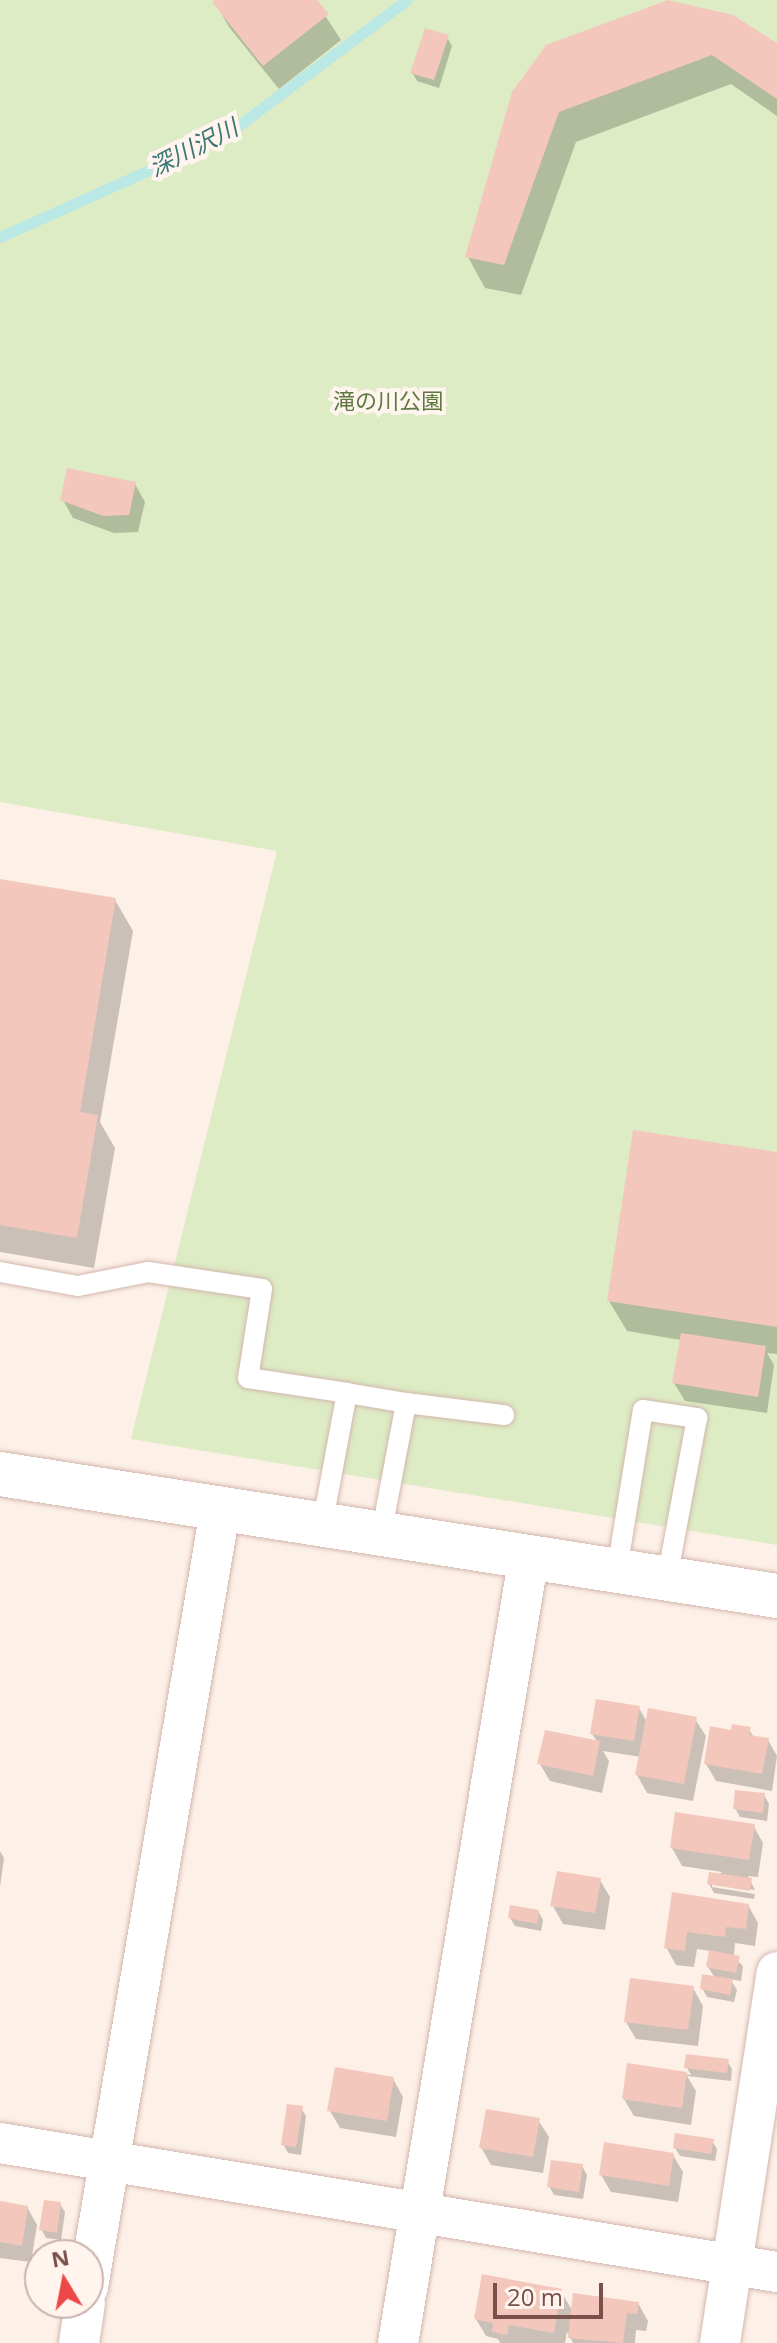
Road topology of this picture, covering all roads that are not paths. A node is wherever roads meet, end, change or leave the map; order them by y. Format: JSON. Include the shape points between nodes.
{"nodes":[{"id":1,"x":0,"y":1272,"type":"edge"},
{"id":2,"x":347,"y":1393,"type":"junction"},
{"id":3,"x":406,"y":1403,"type":"junction"},
{"id":4,"x":504,"y":1415,"type":"dead end"},
{"id":5,"x":0,"y":1474,"type":"edge"},
{"id":6,"x":220,"y":1511,"type":"junction"},
{"id":7,"x":322,"y":1526,"type":"junction"},
{"id":8,"x":381,"y":1535,"type":"junction"},
{"id":9,"x":529,"y":1556,"type":"junction"},
{"id":10,"x":617,"y":1570,"type":"junction"},
{"id":11,"x":667,"y":1578,"type":"junction"},
{"id":12,"x":777,"y":1596,"type":"edge"},
{"id":13,"x":777,"y":1972,"type":"edge"},
{"id":14,"x":0,"y":2143,"type":"edge"},
{"id":15,"x":108,"y":2163,"type":"junction"},
{"id":16,"x":420,"y":2213,"type":"junction"},
{"id":17,"x":96,"y":2239,"type":"edge"},
{"id":18,"x":733,"y":2265,"type":"junction"},
{"id":19,"x":777,"y":2272,"type":"edge"},
{"id":20,"x":83,"y":2319,"type":"edge"},
{"id":21,"x":79,"y":2343,"type":"edge"},
{"id":22,"x":398,"y":2343,"type":"edge"},
{"id":23,"x":720,"y":2343,"type":"edge"}],
"edges":[{"from":1,"to":2,"type":"lane","via":[[78,1286],[148,1272],[262,1289],[248,1378]]},
{"from":2,"to":3,"type":"lane"},
{"from":2,"to":7,"type":"lane"},
{"from":3,"to":4,"type":"lane"},
{"from":3,"to":8,"type":"lane"},
{"from":5,"to":6,"type":"street"},
{"from":6,"to":7,"type":"street"},
{"from":6,"to":15,"type":"street"},
{"from":7,"to":8,"type":"street"},
{"from":8,"to":9,"type":"street"},
{"from":9,"to":10,"type":"street"},
{"from":9,"to":16,"type":"street"},
{"from":10,"to":11,"type":"street"},
{"from":10,"to":11,"type":"lane","via":[[643,1410],[697,1418]]},
{"from":11,"to":12,"type":"street"},
{"from":13,"to":18,"type":"street"},
{"from":14,"to":15,"type":"street"},
{"from":15,"to":16,"type":"street"},
{"from":15,"to":17,"type":"street"},
{"from":16,"to":18,"type":"street"},
{"from":16,"to":22,"type":"street"},
{"from":18,"to":19,"type":"street"},
{"from":18,"to":23,"type":"street"},
{"from":20,"to":21,"type":"street"}]}
